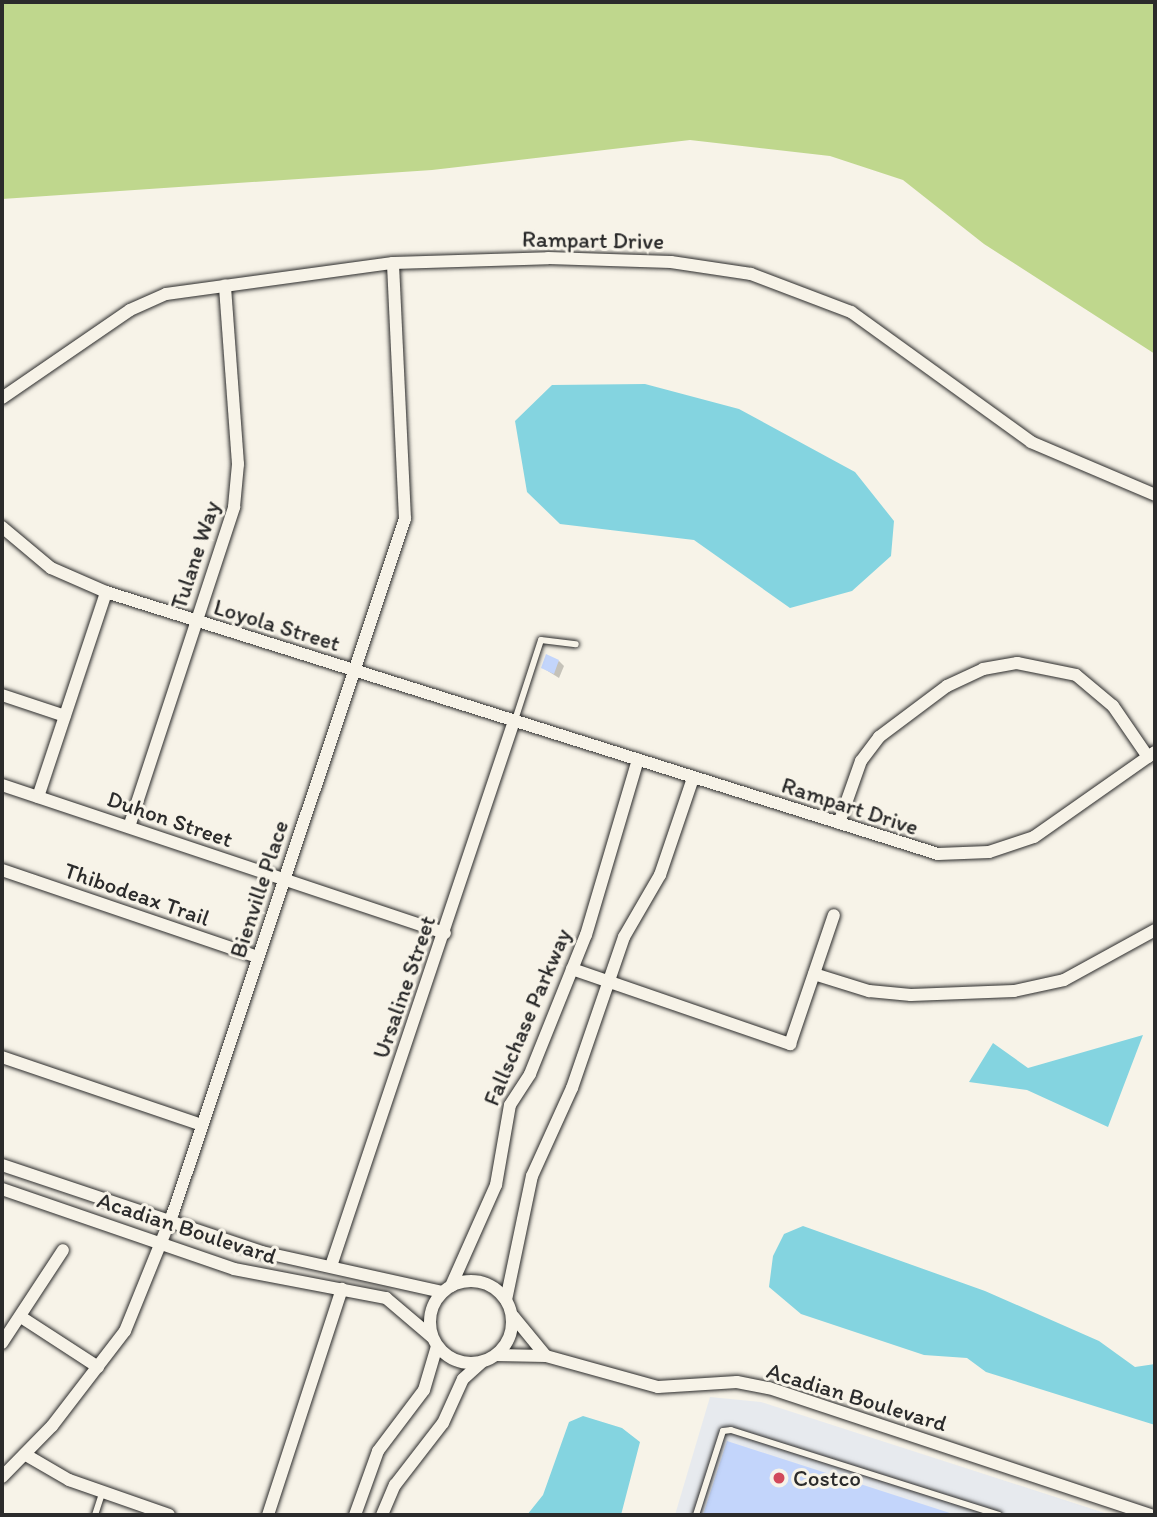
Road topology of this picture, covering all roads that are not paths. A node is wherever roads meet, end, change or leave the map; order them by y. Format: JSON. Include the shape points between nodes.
{"nodes":[{"id":1,"x":393,"y":263,"type":"junction"},
{"id":2,"x":225,"y":285,"type":"junction"},
{"id":3,"x":2,"y":398,"type":"edge"},
{"id":4,"x":1155,"y":495,"type":"edge"},
{"id":5,"x":2,"y":527,"type":"edge"},
{"id":6,"x":106,"y":592,"type":"junction"},
{"id":7,"x":196,"y":622,"type":"junction"},
{"id":8,"x":576,"y":644,"type":"dead end"},
{"id":9,"x":354,"y":671,"type":"junction"},
{"id":10,"x":2,"y":695,"type":"edge"},
{"id":11,"x":65,"y":716,"type":"junction"},
{"id":12,"x":514,"y":721,"type":"junction"},
{"id":13,"x":1152,"y":754,"type":"edge"},
{"id":14,"x":638,"y":760,"type":"junction"},
{"id":15,"x":694,"y":778,"type":"junction"},
{"id":16,"x":2,"y":785,"type":"edge"},
{"id":17,"x":38,"y":797,"type":"junction"},
{"id":18,"x":839,"y":823,"type":"junction"},
{"id":19,"x":129,"y":827,"type":"junction"},
{"id":20,"x":2,"y":870,"type":"edge"},
{"id":21,"x":284,"y":880,"type":"junction"},
{"id":22,"x":834,"y":915,"type":"dead end"},
{"id":23,"x":1155,"y":930,"type":"edge"},
{"id":24,"x":445,"y":933,"type":"junction"},
{"id":25,"x":258,"y":957,"type":"junction"},
{"id":26,"x":572,"y":969,"type":"junction"},
{"id":27,"x":814,"y":974,"type":"junction"},
{"id":28,"x":608,"y":981,"type":"junction"},
{"id":29,"x":2,"y":1057,"type":"edge"},
{"id":30,"x":202,"y":1125,"type":"junction"},
{"id":31,"x":2,"y":1165,"type":"edge"},
{"id":32,"x":2,"y":1189,"type":"edge"},
{"id":33,"x":169,"y":1221,"type":"junction"},
{"id":34,"x":161,"y":1241,"type":"junction"},
{"id":35,"x":64,"y":1250,"type":"dead end"},
{"id":36,"x":331,"y":1266,"type":"junction"},
{"id":37,"x":342,"y":1289,"type":"junction"},
{"id":38,"x":446,"y":1289,"type":"junction"},
{"id":39,"x":506,"y":1300,"type":"junction"},
{"id":40,"x":511,"y":1313,"type":"junction"},
{"id":41,"x":21,"y":1317,"type":"junction"},
{"id":42,"x":435,"y":1341,"type":"junction"},
{"id":43,"x":2,"y":1343,"type":"edge"},
{"id":44,"x":496,"y":1355,"type":"junction"},
{"id":45,"x":546,"y":1356,"type":"junction"},
{"id":46,"x":482,"y":1362,"type":"junction"},
{"id":47,"x":98,"y":1367,"type":"junction"},
{"id":48,"x":26,"y":1455,"type":"junction"},
{"id":49,"x":2,"y":1477,"type":"edge"},
{"id":50,"x":102,"y":1494,"type":"junction"},
{"id":51,"x":95,"y":1515,"type":"edge"},
{"id":52,"x":169,"y":1515,"type":"edge"},
{"id":53,"x":268,"y":1515,"type":"edge"},
{"id":54,"x":355,"y":1515,"type":"edge"},
{"id":55,"x":382,"y":1515,"type":"edge"},
{"id":56,"x":696,"y":1515,"type":"edge"},
{"id":57,"x":999,"y":1515,"type":"edge"},
{"id":58,"x":1151,"y":1515,"type":"edge"}],
"edges":[{"from":1,"to":2,"type":"street","name":"Rampart Drive"},
{"from":1,"to":4,"type":"street","name":"Rampart Drive","via":[[604,258],[751,274],[851,312],[1031,442]]},
{"from":1,"to":9,"type":"street","name":"Bienville Place","via":[[408,500]]},
{"from":2,"to":3,"type":"street","name":"Rampart Drive","via":[[166,294],[130,310]]},
{"from":2,"to":7,"type":"street","name":"Tulane Way","via":[[237,488]]},
{"from":5,"to":6,"type":"street","name":"Loyola Street","via":[[51,568]]},
{"from":6,"to":7,"type":"street","name":"Loyola Street"},
{"from":6,"to":11,"type":"street"},
{"from":7,"to":9,"type":"street","name":"Loyola Street"},
{"from":7,"to":19,"type":"street","name":"Tulane Way"},
{"from":8,"to":12,"type":"lane","via":[[541,640]]},
{"from":9,"to":12,"type":"street","name":"Loyola Street"},
{"from":9,"to":21,"type":"street","name":"Bienville Place"},
{"from":10,"to":11,"type":"street"},
{"from":11,"to":17,"type":"street"},
{"from":12,"to":14,"type":"street","name":"Rampart Drive"},
{"from":12,"to":24,"type":"street","name":"Ursaline Street"},
{"from":13,"to":18,"type":"street","name":"Rampart Drive","via":[[1034,837],[989,852],[938,854]]},
{"from":13,"to":18,"type":"street","via":[[1113,706],[1076,675],[1017,663],[983,669],[947,685],[879,737],[861,761]]},
{"from":14,"to":15,"type":"street","name":"Rampart Drive"},
{"from":14,"to":26,"type":"street","name":"Fallschase Parkway"},
{"from":15,"to":18,"type":"street","name":"Rampart Drive"},
{"from":15,"to":28,"type":"street","via":[[660,874],[624,937]]},
{"from":16,"to":17,"type":"street","name":"Duhon Street"},
{"from":17,"to":19,"type":"street","name":"Duhon Street"},
{"from":19,"to":21,"type":"street","name":"Duhon Street"},
{"from":20,"to":25,"type":"street","name":"Thibodeax Trail"},
{"from":21,"to":24,"type":"street","name":"Duhon Street"},
{"from":21,"to":25,"type":"street","name":"Bienville Place"},
{"from":22,"to":27,"type":"street"},
{"from":23,"to":27,"type":"street","via":[[1064,980],[1014,991],[911,995],[869,991]]},
{"from":24,"to":36,"type":"street","name":"Ursaline Street"},
{"from":25,"to":30,"type":"street","name":"Bienville Place"},
{"from":26,"to":28,"type":"street"},
{"from":26,"to":38,"type":"street","name":"Fallschase Parkway","via":[[510,1105],[496,1185]]},
{"from":27,"to":28,"type":"street","via":[[790,1044]]},
{"from":28,"to":39,"type":"street","via":[[572,1088],[524,1198]]},
{"from":29,"to":30,"type":"street"},
{"from":30,"to":33,"type":"street","name":"Bienville Place"},
{"from":31,"to":33,"type":"street","name":"Acadian Boulevard"},
{"from":32,"to":34,"type":"street","name":"Acadian Boulevard"},
{"from":33,"to":34,"type":"street","name":"Bienville Place"},
{"from":33,"to":36,"type":"street","name":"Acadian Boulevard","via":[[262,1252]]},
{"from":34,"to":37,"type":"street","name":"Acadian Boulevard","via":[[234,1269]]},
{"from":34,"to":47,"type":"street","name":"Bienville Place","via":[[125,1331]]},
{"from":35,"to":41,"type":"street"},
{"from":36,"to":38,"type":"street","name":"Acadian Boulevard","via":[[421,1293]]},
{"from":37,"to":42,"type":"street","name":"Acadian Boulevard","via":[[386,1298]]},
{"from":37,"to":53,"type":"street"},
{"from":38,"to":39,"type":"street","via":[[481,1282]]},
{"from":38,"to":42,"type":"street","via":[[430,1314]]},
{"from":39,"to":40,"type":"street"},
{"from":40,"to":44,"type":"street","via":[[510,1337]]},
{"from":40,"to":45,"type":"street","name":"Acadian Boulevard","via":[[518,1329]]},
{"from":41,"to":43,"type":"street"},
{"from":41,"to":47,"type":"street"},
{"from":42,"to":46,"type":"street","via":[[457,1361]]},
{"from":42,"to":54,"type":"street","via":[[424,1390],[378,1451]]},
{"from":44,"to":45,"type":"street","name":"Acadian Boulevard"},
{"from":44,"to":46,"type":"street"},
{"from":45,"to":58,"type":"street","name":"Acadian Boulevard","via":[[636,1384],[769,1388]]},
{"from":46,"to":55,"type":"street","via":[[463,1378],[443,1423],[395,1485]]},
{"from":47,"to":48,"type":"street","name":"Bienville Place"},
{"from":48,"to":49,"type":"street","name":"Bienville Place"},
{"from":48,"to":50,"type":"street"},
{"from":50,"to":51,"type":"lane"},
{"from":50,"to":52,"type":"street"},
{"from":56,"to":57,"type":"lane","via":[[723,1431],[731,1430]]}]}
